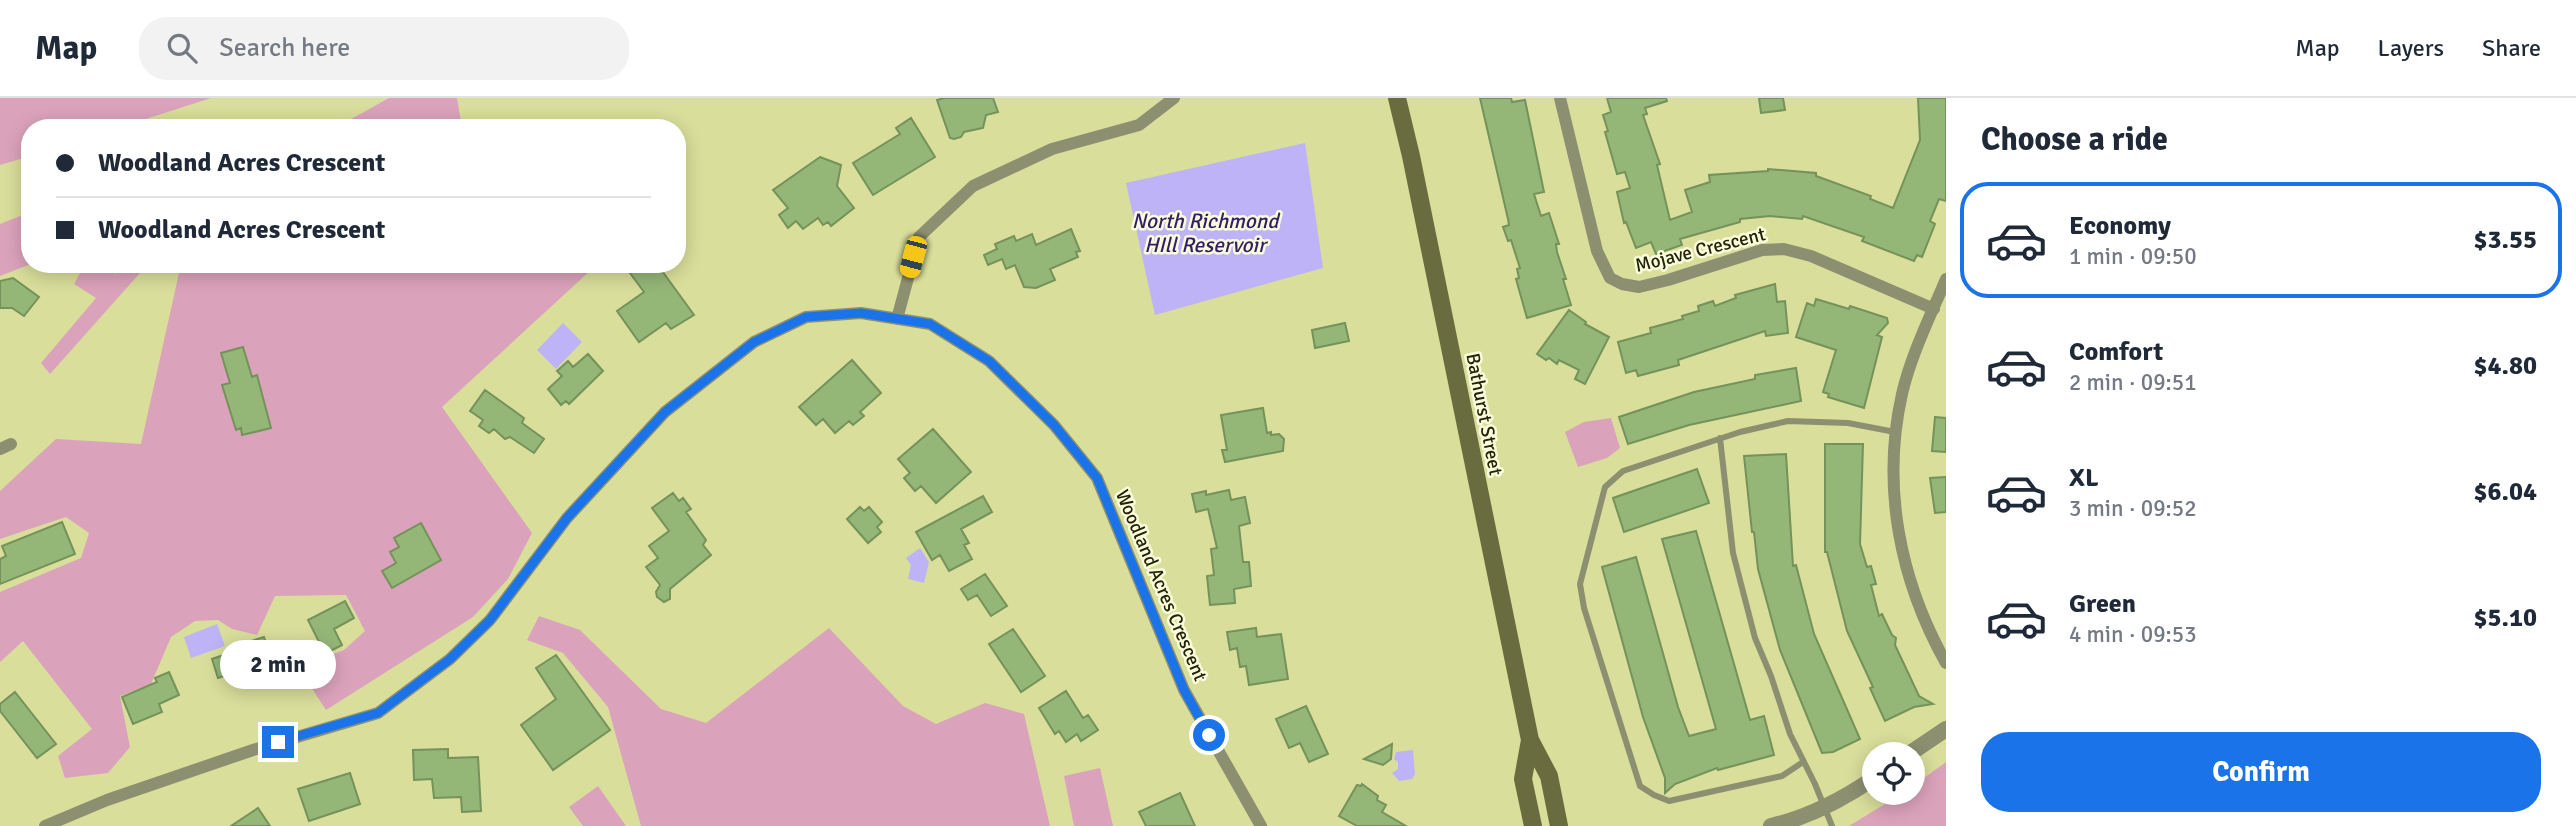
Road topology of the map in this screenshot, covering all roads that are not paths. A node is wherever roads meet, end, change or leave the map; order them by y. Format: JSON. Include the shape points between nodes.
{"nodes":[{"id":1,"x":1174,"y":98,"type":"edge"},
{"id":2,"x":1397,"y":98,"type":"edge"},
{"id":3,"x":1560,"y":98,"type":"edge"},
{"id":4,"x":1946,"y":279,"type":"edge"},
{"id":5,"x":1934,"y":309,"type":"junction"},
{"id":6,"x":897,"y":319,"type":"junction"},
{"id":7,"x":1895,"y":432,"type":"junction"},
{"id":8,"x":1720,"y":438,"type":"junction"},
{"id":9,"x":1946,"y":663,"type":"edge"},
{"id":10,"x":1946,"y":729,"type":"edge"},
{"id":11,"x":1530,"y":740,"type":"junction"},
{"id":12,"x":1925,"y":743,"type":"edge"},
{"id":13,"x":1803,"y":762,"type":"junction"},
{"id":14,"x":1862,"y":786,"type":"edge"},
{"id":15,"x":1825,"y":808,"type":"junction"},
{"id":16,"x":45,"y":826,"type":"edge"},
{"id":17,"x":1261,"y":826,"type":"edge"},
{"id":18,"x":1533,"y":826,"type":"edge"},
{"id":19,"x":1559,"y":826,"type":"edge"},
{"id":20,"x":1770,"y":826,"type":"edge"},
{"id":21,"x":1832,"y":826,"type":"edge"}],
"edges":[{"from":1,"to":6,"type":"street","via":[[1139,125],[1052,149],[973,186],[919,237]]},
{"from":2,"to":11,"type":"main road","name":"Bathurst Street"},
{"from":3,"to":5,"type":"street","name":"Mojave Crescent","via":[[1597,251],[1611,278],[1622,285],[1639,287],[1762,250],[1784,249],[1811,256]]},
{"from":4,"to":5,"type":"street"},
{"from":5,"to":7,"type":"street","via":[[1903,392]]},
{"from":6,"to":16,"type":"street","name":"Woodland Acres Crescent","via":[[861,313],[806,317],[754,342],[665,412],[567,518],[490,620],[450,659],[378,713],[253,750]]},
{"from":6,"to":17,"type":"street","name":"Woodland Acres Crescent","via":[[930,324],[989,361],[1054,425],[1097,478],[1184,690]]},
{"from":7,"to":8,"type":"lane","via":[[1848,423],[1788,421]]},
{"from":7,"to":9,"type":"street","via":[[1894,493],[1905,566],[1918,606]]},
{"from":8,"to":13,"type":"lane","via":[[1742,592]]},
{"from":8,"to":13,"type":"lane","via":[[1623,471],[1605,487],[1580,584],[1584,608],[1640,786],[1654,796],[1669,801],[1782,776]]},
{"from":10,"to":12,"type":"street"},
{"from":11,"to":18,"type":"main road","name":"Bathurst Street","via":[[1523,779]]},
{"from":11,"to":19,"type":"main road","name":"Bathurst Street","via":[[1549,776]]},
{"from":13,"to":15,"type":"lane"},
{"from":14,"to":15,"type":"street"},
{"from":15,"to":20,"type":"street"},
{"from":15,"to":21,"type":"lane"}]}
